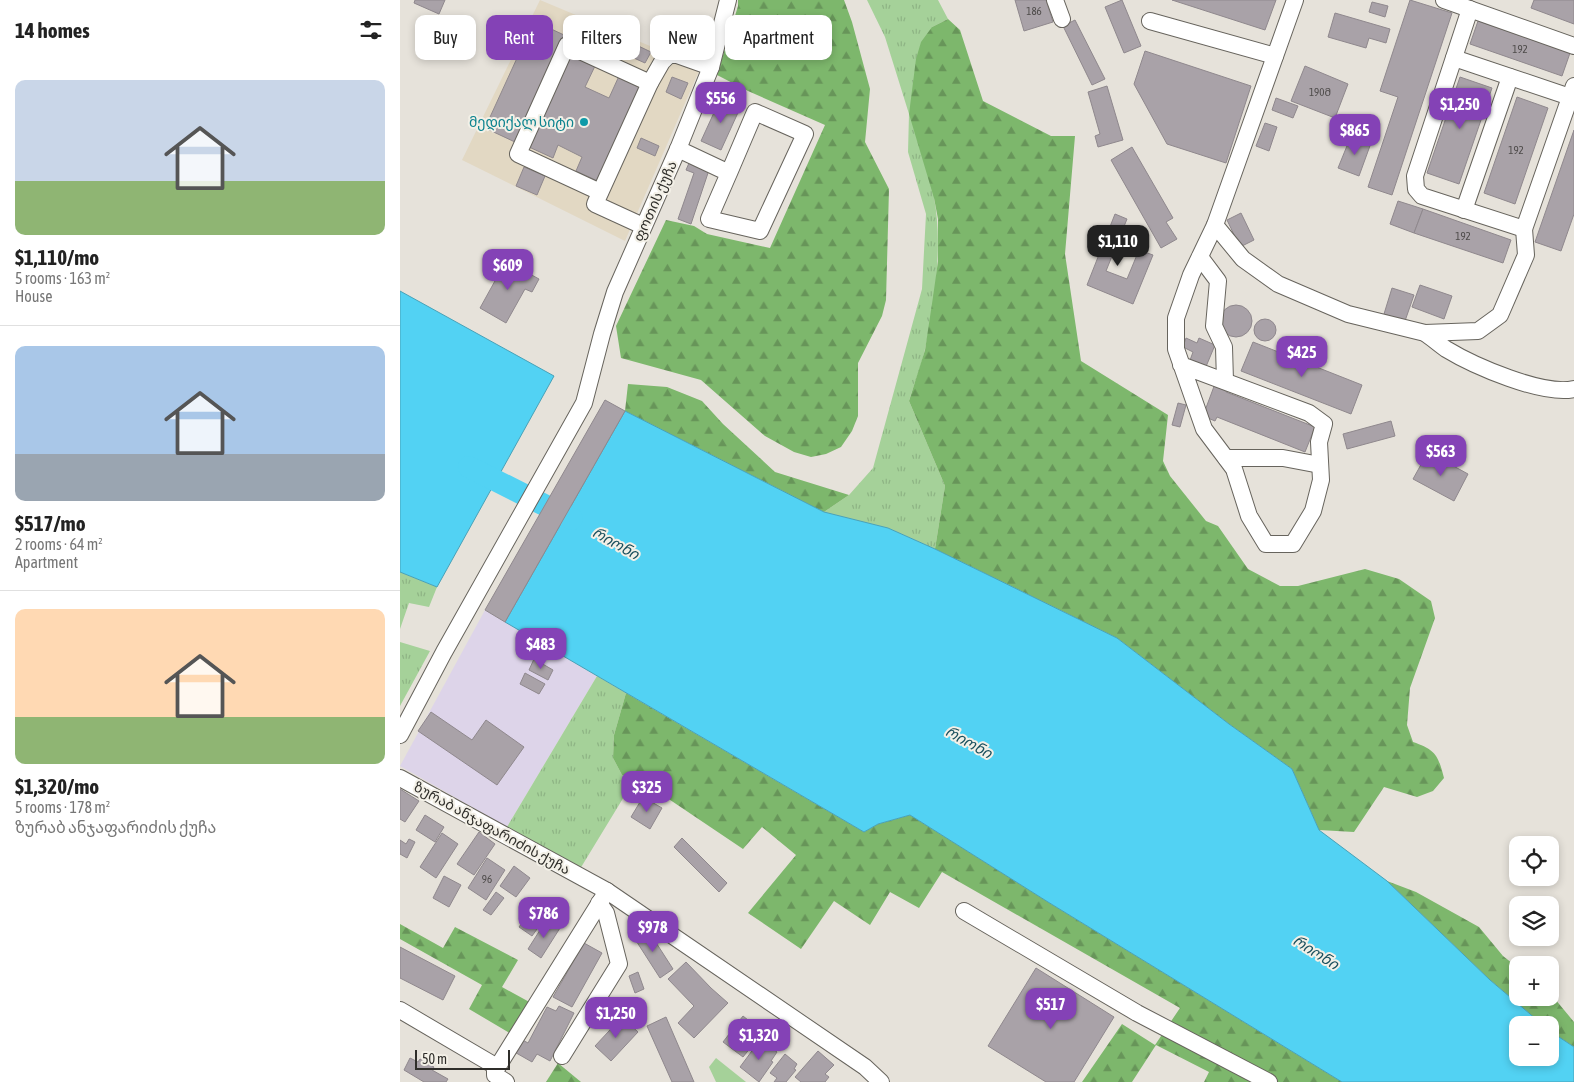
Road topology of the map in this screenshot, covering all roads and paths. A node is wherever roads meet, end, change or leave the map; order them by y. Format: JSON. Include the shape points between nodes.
{"nodes":[{"id":1,"x":728,"y":0,"type":"edge"},
{"id":2,"x":1055,"y":0,"type":"edge"},
{"id":3,"x":1295,"y":0,"type":"edge"},
{"id":4,"x":1444,"y":0,"type":"edge"},
{"id":5,"x":1478,"y":7,"type":"edge"},
{"id":6,"x":1062,"y":19,"type":"dead end"},
{"id":7,"x":1150,"y":21,"type":"dead end"},
{"id":8,"x":1574,"y":46,"type":"edge"},
{"id":9,"x":1274,"y":56,"type":"junction"},
{"id":10,"x":1454,"y":58,"type":"junction"},
{"id":11,"x":711,"y":67,"type":"junction"},
{"id":12,"x":1510,"y":77,"type":"junction"},
{"id":13,"x":650,"y":82,"type":"junction"},
{"id":14,"x":1572,"y":92,"type":"edge"},
{"id":15,"x":678,"y":149,"type":"junction"},
{"id":16,"x":729,"y":173,"type":"junction"},
{"id":17,"x":600,"y":192,"type":"junction"},
{"id":18,"x":1464,"y":210,"type":"junction"},
{"id":19,"x":1216,"y":225,"type":"junction"},
{"id":20,"x":643,"y":226,"type":"junction"},
{"id":21,"x":1524,"y":229,"type":"junction"},
{"id":22,"x":1200,"y":257,"type":"junction"},
{"id":23,"x":1425,"y":333,"type":"junction"},
{"id":24,"x":1181,"y":365,"type":"junction"},
{"id":25,"x":1225,"y":381,"type":"junction"},
{"id":26,"x":1574,"y":389,"type":"edge"},
{"id":27,"x":1226,"y":458,"type":"junction"},
{"id":28,"x":1320,"y":466,"type":"junction"},
{"id":29,"x":400,"y":735,"type":"edge"},
{"id":30,"x":400,"y":778,"type":"edge"},
{"id":31,"x":603,"y":897,"type":"junction"},
{"id":32,"x":964,"y":910,"type":"dead end"},
{"id":33,"x":400,"y":1010,"type":"edge"},
{"id":34,"x":562,"y":1056,"type":"dead end"},
{"id":35,"x":499,"y":1074,"type":"edge"},
{"id":36,"x":881,"y":1082,"type":"edge"},
{"id":37,"x":1268,"y":1082,"type":"edge"}],
"edges":[{"from":1,"to":11,"type":"street","name":"ფოთის ქუჩა"},
{"from":2,"to":6,"type":"street"},
{"from":3,"to":9,"type":"street"},
{"from":4,"to":5,"type":"street"},
{"from":5,"to":8,"type":"street"},
{"from":5,"to":10,"type":"street"},
{"from":7,"to":9,"type":"street"},
{"from":9,"to":19,"type":"street"},
{"from":10,"to":12,"type":"street"},
{"from":10,"to":18,"type":"street","via":[[1415,176],[1416,189],[1422,196]]},
{"from":11,"to":13,"type":"street","via":[[669,54]]},
{"from":11,"to":15,"type":"street","name":"ფოთის ქუჩა"},
{"from":12,"to":14,"type":"street"},
{"from":12,"to":18,"type":"street"},
{"from":13,"to":17,"type":"street"},
{"from":13,"to":17,"type":"street","via":[[567,45],[518,154]]},
{"from":14,"to":21,"type":"street"},
{"from":15,"to":16,"type":"street"},
{"from":15,"to":20,"type":"street","name":"ფოთის ქუჩა"},
{"from":16,"to":16,"type":"street","via":[[755,112],[805,134],[760,231],[710,219]]},
{"from":17,"to":20,"type":"street","via":[[595,204]]},
{"from":18,"to":21,"type":"street"},
{"from":19,"to":22,"type":"street"},
{"from":19,"to":23,"type":"street","via":[[1243,259],[1278,284],[1348,314]]},
{"from":20,"to":29,"type":"street","name":"ფოთის ქუჩა","via":[[615,292],[584,403]]},
{"from":21,"to":23,"type":"street","via":[[1526,255],[1500,315],[1478,331]]},
{"from":22,"to":24,"type":"street","via":[[1176,318],[1176,349]]},
{"from":22,"to":25,"type":"street","via":[[1218,281],[1214,326],[1224,347]]},
{"from":23,"to":26,"type":"street","via":[[1447,349],[1528,385]]},
{"from":24,"to":25,"type":"street"},
{"from":24,"to":27,"type":"street","via":[[1204,429]]},
{"from":25,"to":28,"type":"street","via":[[1309,413],[1324,424],[1318,442]]},
{"from":27,"to":28,"type":"street","via":[[1283,458]]},
{"from":27,"to":28,"type":"street","via":[[1234,469],[1249,516],[1266,544],[1294,544],[1313,511],[1321,480]]},
{"from":30,"to":31,"type":"street","name":"ზურაბ ანჯაფარიძის ქუჩა"},
{"from":31,"to":34,"type":"street","via":[[619,964]]},
{"from":31,"to":35,"type":"street"},
{"from":31,"to":36,"type":"street","name":"ზურაბ ანჯაფარიძის ქუჩა","via":[[857,1062]]},
{"from":32,"to":37,"type":"street","via":[[1137,1013]]},
{"from":33,"to":35,"type":"street"}]}
